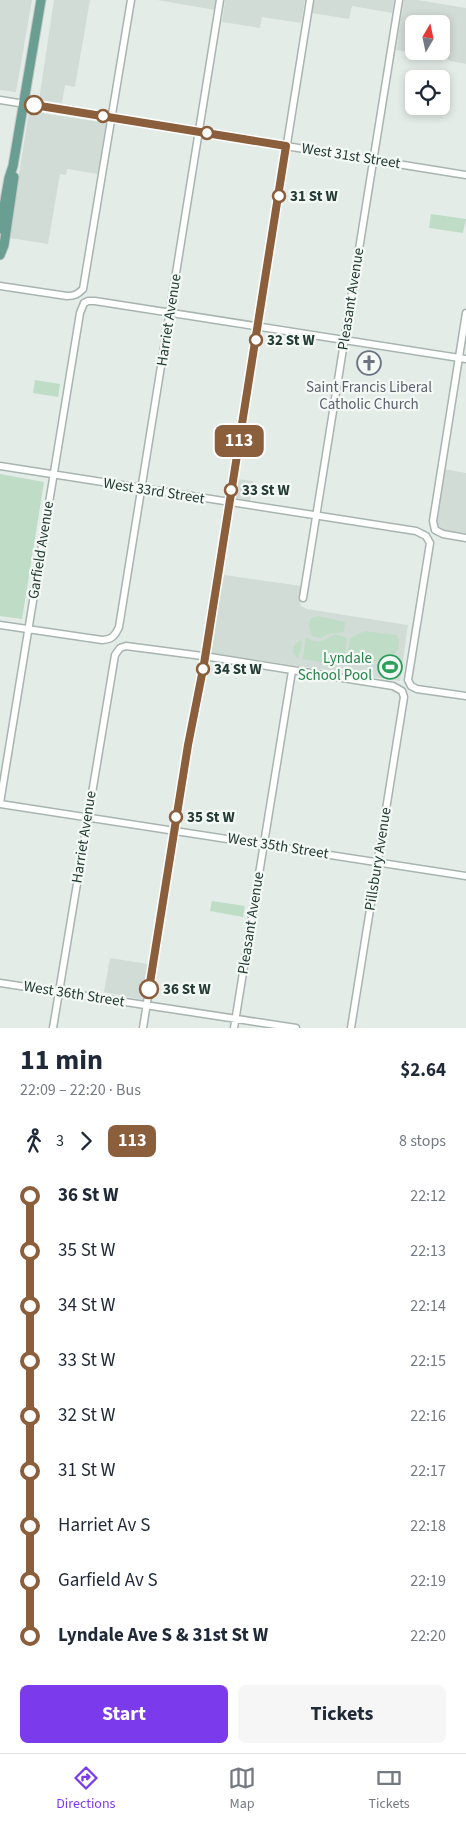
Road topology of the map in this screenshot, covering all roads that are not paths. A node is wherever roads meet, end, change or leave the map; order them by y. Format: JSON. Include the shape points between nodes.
{"nodes":[{"id":1,"x":41,"y":0,"type":"edge"},
{"id":2,"x":131,"y":0,"type":"edge"},
{"id":3,"x":220,"y":0,"type":"edge"},
{"id":4,"x":310,"y":0,"type":"edge"},
{"id":5,"x":399,"y":0,"type":"edge"},
{"id":6,"x":0,"y":100,"type":"edge"},
{"id":7,"x":24,"y":104,"type":"junction"},
{"id":8,"x":112,"y":118,"type":"junction"},
{"id":9,"x":200,"y":132,"type":"junction"},
{"id":10,"x":286,"y":146,"type":"junction"},
{"id":11,"x":374,"y":160,"type":"junction"},
{"id":12,"x":13,"y":166,"type":"junction"},
{"id":13,"x":466,"y":175,"type":"edge"},
{"id":14,"x":0,"y":229,"type":"edge"},
{"id":15,"x":0,"y":255,"type":"edge"},
{"id":16,"x":0,"y":286,"type":"edge"},
{"id":17,"x":170,"y":312,"type":"junction"},
{"id":18,"x":466,"y":313,"type":"edge"},
{"id":19,"x":258,"y":326,"type":"junction"},
{"id":20,"x":344,"y":340,"type":"junction"},
{"id":21,"x":462,"y":358,"type":"edge"},
{"id":22,"x":0,"y":466,"type":"edge"},
{"id":23,"x":54,"y":475,"type":"junction"},
{"id":24,"x":142,"y":489,"type":"junction"},
{"id":25,"x":229,"y":502,"type":"junction"},
{"id":26,"x":317,"y":516,"type":"junction"},
{"id":27,"x":466,"y":538,"type":"edge"},
{"id":28,"x":303,"y":598,"type":"dead end"},
{"id":29,"x":0,"y":625,"type":"edge"},
{"id":30,"x":28,"y":630,"type":"junction"},
{"id":31,"x":205,"y":656,"type":"junction"},
{"id":32,"x":292,"y":670,"type":"junction"},
{"id":33,"x":466,"y":696,"type":"edge"},
{"id":34,"x":0,"y":803,"type":"edge"},
{"id":35,"x":88,"y":817,"type":"junction"},
{"id":36,"x":174,"y":830,"type":"junction"},
{"id":37,"x":264,"y":844,"type":"junction"},
{"id":38,"x":377,"y":862,"type":"junction"},
{"id":39,"x":466,"y":876,"type":"edge"},
{"id":40,"x":0,"y":983,"type":"edge"},
{"id":41,"x":59,"y":992,"type":"junction"},
{"id":42,"x":147,"y":1005,"type":"junction"},
{"id":43,"x":235,"y":1018,"type":"junction"},
{"id":44,"x":53,"y":1028,"type":"edge"},
{"id":45,"x":143,"y":1028,"type":"edge"},
{"id":46,"x":234,"y":1028,"type":"edge"},
{"id":47,"x":296,"y":1028,"type":"edge"},
{"id":48,"x":351,"y":1028,"type":"edge"}],
"edges":[{"from":1,"to":7,"type":"main road"},
{"from":2,"to":8,"type":"street"},
{"from":3,"to":9,"type":"street","name":"Harriet Avenue"},
{"from":4,"to":10,"type":"street"},
{"from":5,"to":11,"type":"street","name":"Pleasant Avenue"},
{"from":6,"to":7,"type":"street","name":"West 31st Street"},
{"from":7,"to":8,"type":"street","name":"West 31st Street"},
{"from":7,"to":12,"type":"main road"},
{"from":8,"to":9,"type":"street","name":"West 31st Street"},
{"from":8,"to":16,"type":"street","via":[[84,284],[79,293],[67,296]]},
{"from":9,"to":10,"type":"street","name":"West 31st Street"},
{"from":9,"to":17,"type":"street","name":"Harriet Avenue"},
{"from":10,"to":11,"type":"street","name":"West 31st Street"},
{"from":10,"to":19,"type":"street"},
{"from":11,"to":13,"type":"street","name":"West 31st Street"},
{"from":11,"to":20,"type":"street","name":"Pleasant Avenue"},
{"from":12,"to":14,"type":"main road"},
{"from":12,"to":15,"type":"main road","via":[[14,181]]},
{"from":17,"to":19,"type":"street"},
{"from":17,"to":23,"type":"street","name":"Garfield Avenue","via":[[84,303]]},
{"from":17,"to":24,"type":"street","name":"Harriet Avenue"},
{"from":18,"to":21,"type":"street"},
{"from":19,"to":20,"type":"street"},
{"from":19,"to":25,"type":"street"},
{"from":20,"to":21,"type":"street"},
{"from":20,"to":26,"type":"street","name":"Pleasant Avenue"},
{"from":21,"to":27,"type":"street","via":[[433,521],[435,530]]},
{"from":22,"to":23,"type":"street","name":"West 33rd Street"},
{"from":23,"to":24,"type":"street","name":"West 33rd Street"},
{"from":23,"to":30,"type":"street","name":"Garfield Avenue"},
{"from":24,"to":25,"type":"street","name":"West 33rd Street"},
{"from":24,"to":30,"type":"street","name":"Harriet Avenue","via":[[116,634],[102,640]]},
{"from":25,"to":26,"type":"street","name":"West 33rd Street"},
{"from":25,"to":31,"type":"street"},
{"from":26,"to":28,"type":"street","name":"Pleasant Avenue"},
{"from":26,"to":33,"type":"street","name":"West 33rd Street","via":[[416,531],[426,536],[430,543],[409,679],[411,686],[417,689]]},
{"from":29,"to":30,"type":"street"},
{"from":30,"to":34,"type":"street","name":"Garfield Avenue"},
{"from":31,"to":32,"type":"street"},
{"from":31,"to":35,"type":"street","name":"Harriet Avenue","via":[[133,646],[120,648],[115,655]]},
{"from":31,"to":36,"type":"street"},
{"from":32,"to":37,"type":"street","name":"Pleasant Avenue"},
{"from":32,"to":38,"type":"street","name":"Pillsbury Avenue","via":[[393,686],[402,691],[404,697]]},
{"from":34,"to":35,"type":"street","name":"West 35th Street"},
{"from":35,"to":36,"type":"street","name":"West 35th Street"},
{"from":35,"to":41,"type":"street","name":"Harriet Avenue"},
{"from":36,"to":37,"type":"street","name":"West 35th Street"},
{"from":36,"to":42,"type":"street"},
{"from":37,"to":38,"type":"street","name":"West 35th Street"},
{"from":37,"to":43,"type":"street","name":"Pleasant Avenue"},
{"from":38,"to":39,"type":"street","name":"West 35th Street"},
{"from":38,"to":48,"type":"street","name":"Pillsbury Avenue"},
{"from":40,"to":41,"type":"street","name":"West 36th Street"},
{"from":41,"to":42,"type":"street","name":"West 36th Street"},
{"from":41,"to":44,"type":"street","name":"Harriet Avenue"},
{"from":42,"to":43,"type":"street","name":"West 36th Street"},
{"from":42,"to":45,"type":"street"},
{"from":43,"to":46,"type":"street","name":"Pleasant Avenue"},
{"from":43,"to":47,"type":"street","name":"West 36th Street"}]}
